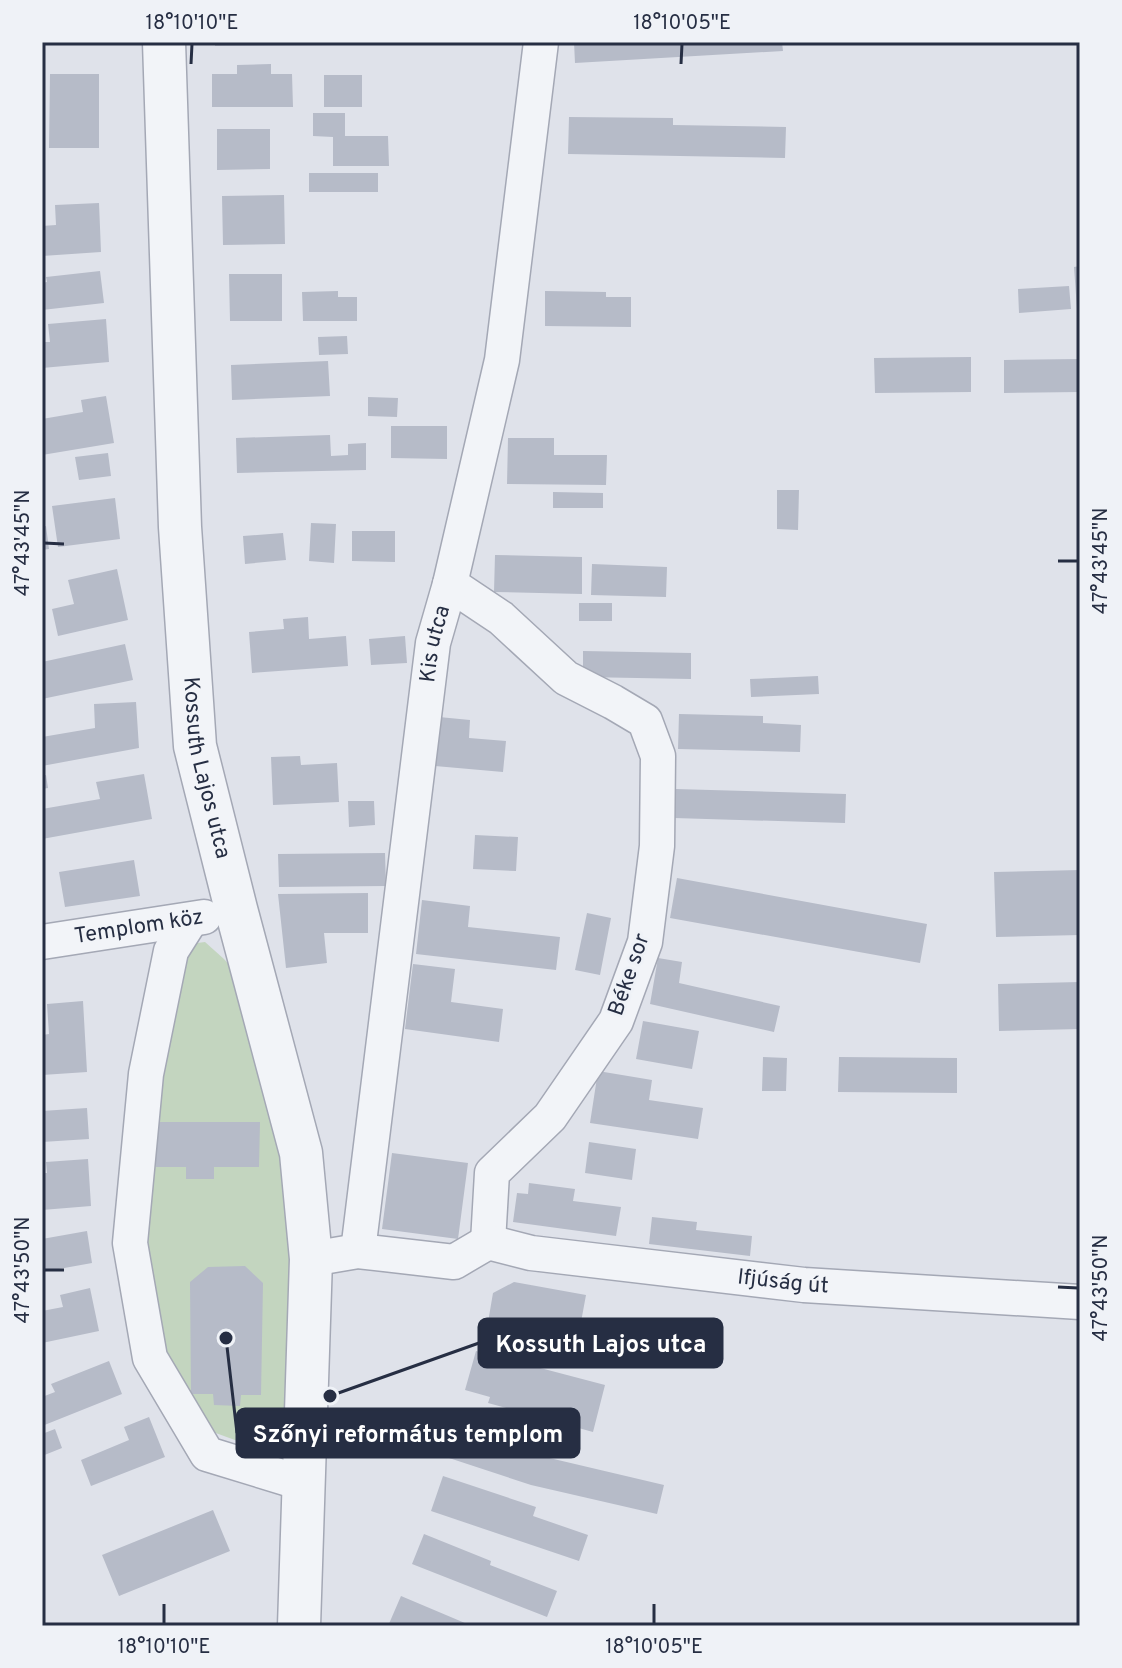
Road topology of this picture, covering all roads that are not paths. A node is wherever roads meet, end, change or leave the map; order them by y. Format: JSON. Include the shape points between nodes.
{"nodes":[{"id":1,"x":164,"y":42,"type":"edge"},
{"id":2,"x":541,"y":42,"type":"edge"},
{"id":3,"x":450,"y":584,"type":"junction"},
{"id":4,"x":236,"y":909,"type":"junction"},
{"id":5,"x":190,"y":921,"type":"junction"},
{"id":6,"x":42,"y":942,"type":"edge"},
{"id":7,"x":488,"y":1242,"type":"junction"},
{"id":8,"x":358,"y":1251,"type":"junction"},
{"id":9,"x":311,"y":1259,"type":"junction"},
{"id":10,"x":1080,"y":1302,"type":"edge"},
{"id":11,"x":305,"y":1484,"type":"junction"},
{"id":12,"x":299,"y":1626,"type":"edge"}],
"edges":[{"from":1,"to":4,"type":"street","name":"Kossuth Lajos utca","via":[[180,527],[195,746]]},
{"from":2,"to":3,"type":"street","name":"Kis utca","via":[[502,360]]},
{"from":3,"to":7,"type":"street","name":"Béke sor","via":[[501,618],[566,678],[645,721],[658,756],[657,846],[645,942],[616,1021],[550,1117],[492,1173]]},
{"from":3,"to":8,"type":"street","name":"Kis utca","via":[[433,643]]},
{"from":4,"to":5,"type":"street","name":"Templom köz"},
{"from":4,"to":9,"type":"street","name":"Kossuth Lajos utca","via":[[301,1153]]},
{"from":5,"to":6,"type":"street","name":"Templom köz"},
{"from":5,"to":11,"type":"street","via":[[171,951],[146,1074],[131,1227],[150,1358],[207,1454]]},
{"from":7,"to":8,"type":"street","via":[[454,1262]]},
{"from":7,"to":10,"type":"street","name":"Ifjúság út","via":[[531,1253],[804,1285]]},
{"from":8,"to":9,"type":"street"},
{"from":9,"to":11,"type":"street","name":"Kossuth Lajos utca"},
{"from":11,"to":12,"type":"street","name":"Kossuth Lajos utca"}]}
